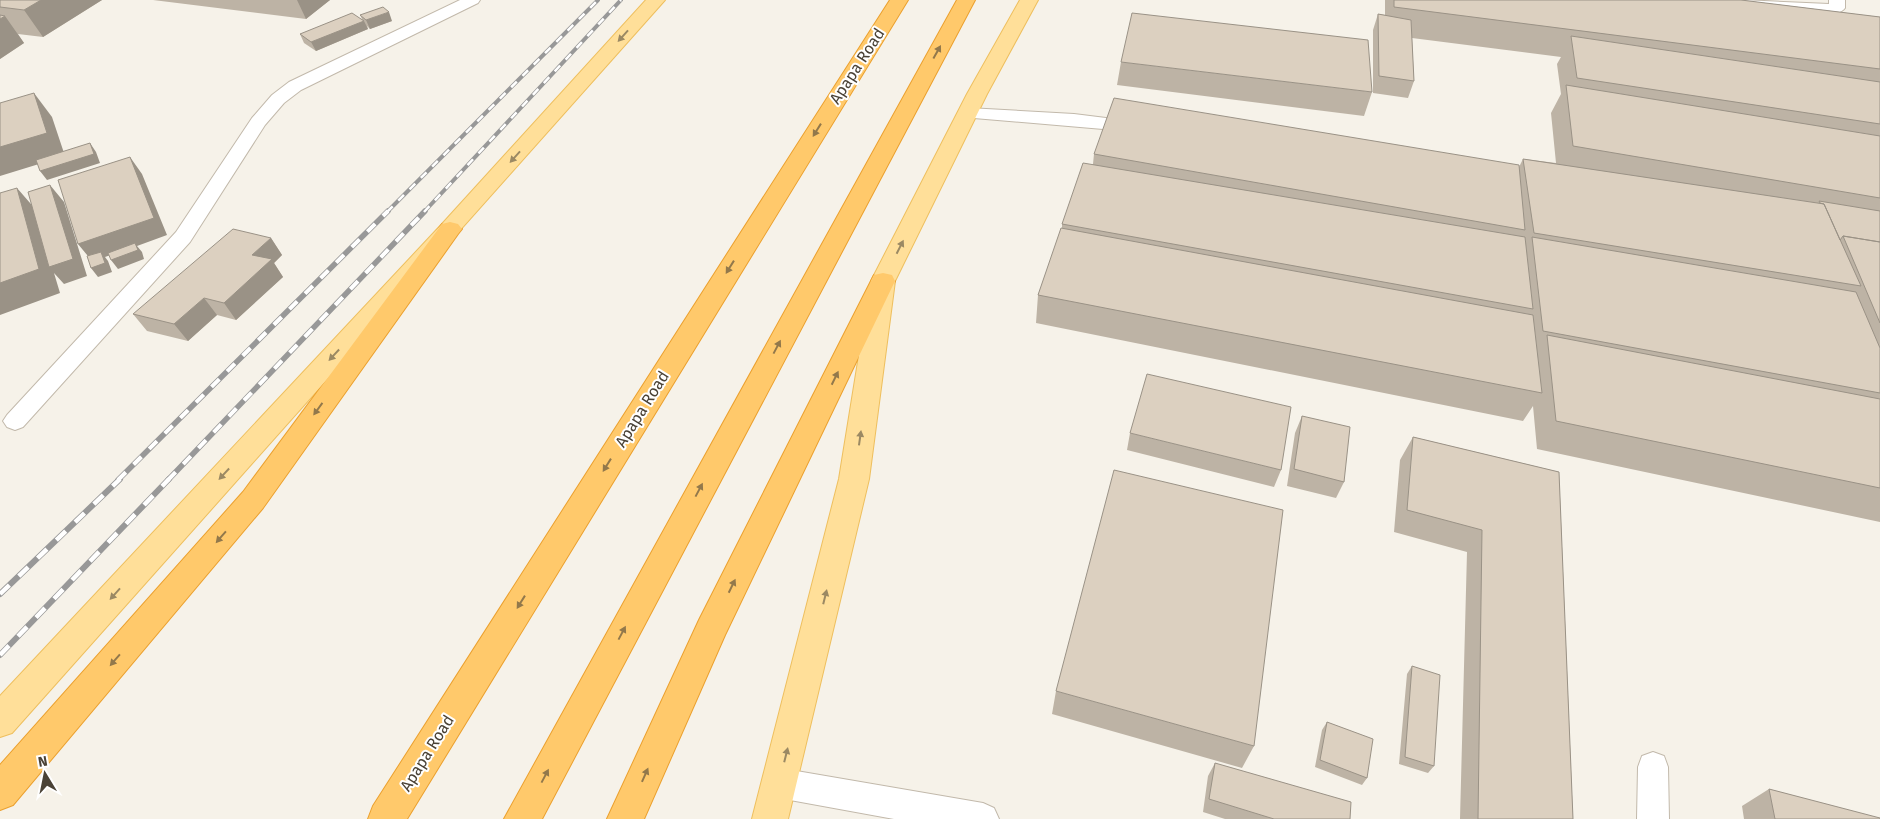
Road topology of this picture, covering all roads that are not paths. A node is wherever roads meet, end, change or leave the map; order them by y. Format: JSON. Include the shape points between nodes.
{"nodes":[{"id":1,"x":472,"y":0,"type":"edge"},
{"id":2,"x":656,"y":0,"type":"edge"},
{"id":3,"x":899,"y":0,"type":"edge"},
{"id":4,"x":966,"y":0,"type":"edge"},
{"id":5,"x":1029,"y":0,"type":"edge"},
{"id":6,"x":1750,"y":0,"type":"edge"},
{"id":7,"x":1838,"y":0,"type":"edge"},
{"id":8,"x":968,"y":112,"type":"junction"},
{"id":9,"x":1160,"y":130,"type":"edge"},
{"id":10,"x":450,"y":229,"type":"junction"},
{"id":11,"x":883,"y":281,"type":"junction"},
{"id":12,"x":15,"y":420,"type":"dead end"},
{"id":13,"x":0,"y":721,"type":"edge"},
{"id":14,"x":1652,"y":768,"type":"dead end"},
{"id":15,"x":779,"y":783,"type":"junction"},
{"id":16,"x":0,"y":792,"type":"edge"},
{"id":17,"x":386,"y":819,"type":"edge"},
{"id":18,"x":522,"y":819,"type":"edge"},
{"id":19,"x":625,"y":819,"type":"edge"},
{"id":20,"x":770,"y":819,"type":"edge"},
{"id":21,"x":984,"y":819,"type":"edge"},
{"id":22,"x":1653,"y":819,"type":"edge"}],
"edges":[{"from":1,"to":12,"type":"lane","via":[[295,86],[278,99],[258,122],[183,236]]},
{"from":2,"to":10,"type":"main road","one_way":true},
{"from":3,"to":17,"type":"highway","name":"Apapa Road","one_way":true},
{"from":18,"to":4,"type":"highway","one_way":true},
{"from":5,"to":8,"type":"main road"},
{"from":6,"to":7,"type":"lane","via":[[1820,11],[1837,8]]},
{"from":8,"to":9,"type":"lane","via":[[1067,121],[1093,120]]},
{"from":11,"to":8,"type":"main road","one_way":true},
{"from":10,"to":13,"type":"main road","one_way":true},
{"from":10,"to":16,"type":"highway","one_way":true,"via":[[253,500]]},
{"from":15,"to":11,"type":"main road","one_way":true,"via":[[854,479]]},
{"from":19,"to":11,"type":"highway","one_way":true,"via":[[710,630]]},
{"from":14,"to":22,"type":"lane"},
{"from":15,"to":20,"type":"main road"},
{"from":15,"to":21,"type":"lane"}]}
